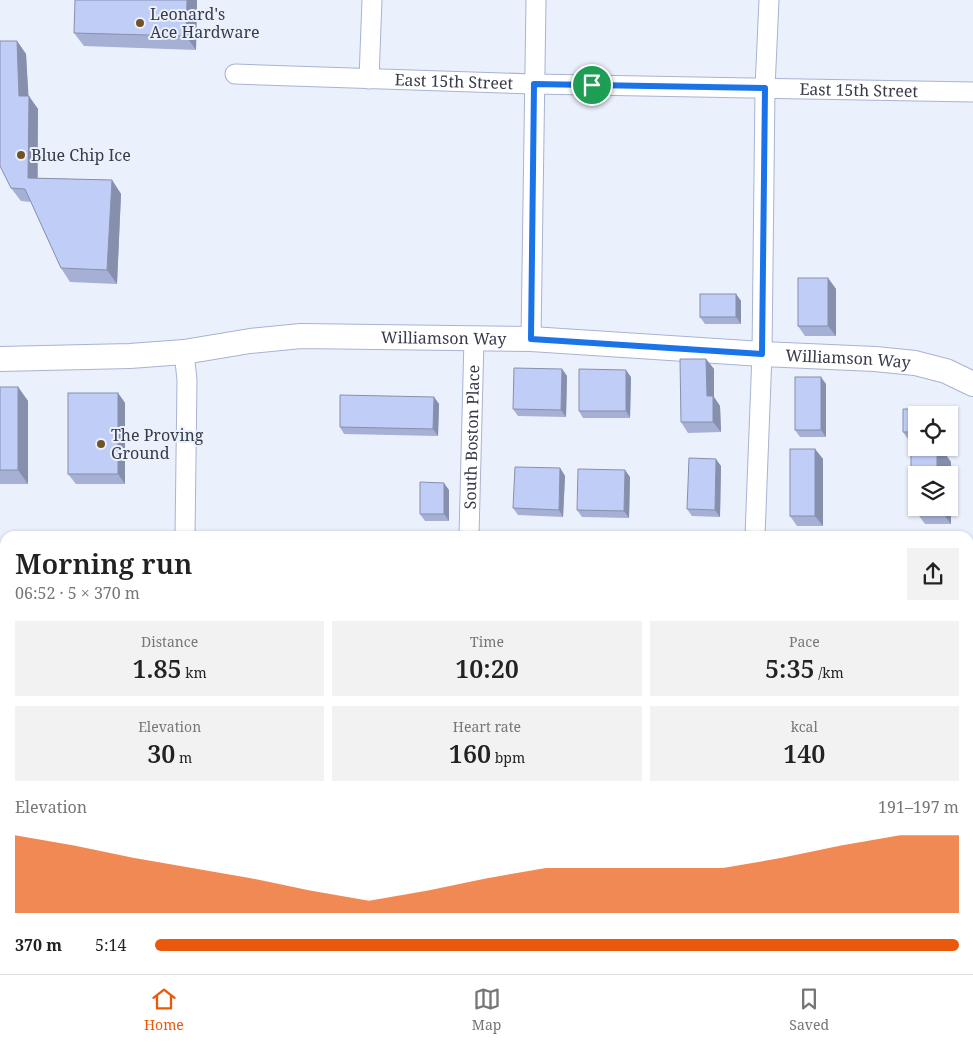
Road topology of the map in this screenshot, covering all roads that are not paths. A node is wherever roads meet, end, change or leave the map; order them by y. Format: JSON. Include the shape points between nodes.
{"nodes":[{"id":1,"x":372,"y":0,"type":"edge"},
{"id":2,"x":536,"y":0,"type":"edge"},
{"id":3,"x":768,"y":0,"type":"edge"},
{"id":4,"x":236,"y":74,"type":"dead end"},
{"id":5,"x":369,"y":79,"type":"junction"},
{"id":6,"x":534,"y":84,"type":"junction"},
{"id":7,"x":765,"y":88,"type":"junction"},
{"id":8,"x":973,"y":92,"type":"edge"},
{"id":9,"x":474,"y":338,"type":"junction"},
{"id":10,"x":531,"y":339,"type":"junction"},
{"id":11,"x":184,"y":352,"type":"junction"},
{"id":12,"x":762,"y":354,"type":"junction"},
{"id":13,"x":0,"y":359,"type":"edge"},
{"id":14,"x":973,"y":384,"type":"edge"},
{"id":15,"x":185,"y":531,"type":"edge"},
{"id":16,"x":470,"y":531,"type":"edge"},
{"id":17,"x":755,"y":531,"type":"edge"}],
"edges":[{"from":1,"to":5,"type":"street"},
{"from":2,"to":6,"type":"street"},
{"from":3,"to":7,"type":"street"},
{"from":4,"to":5,"type":"street","name":"East 15th Street"},
{"from":5,"to":6,"type":"street","name":"East 15th Street"},
{"from":6,"to":7,"type":"street","name":"East 15th Street"},
{"from":6,"to":10,"type":"street"},
{"from":7,"to":8,"type":"street","name":"East 15th Street"},
{"from":7,"to":12,"type":"street"},
{"from":9,"to":10,"type":"street","name":"Williamson Way"},
{"from":9,"to":11,"type":"street","name":"Williamson Way","via":[[301,336],[250,340]]},
{"from":9,"to":16,"type":"street","name":"South Boston Place"},
{"from":10,"to":12,"type":"street","name":"Williamson Way"},
{"from":11,"to":13,"type":"street","name":"Williamson Way"},
{"from":11,"to":15,"type":"street","via":[[187,380]]},
{"from":12,"to":14,"type":"street","name":"Williamson Way","via":[[915,363],[946,371]]},
{"from":12,"to":17,"type":"street"}]}
